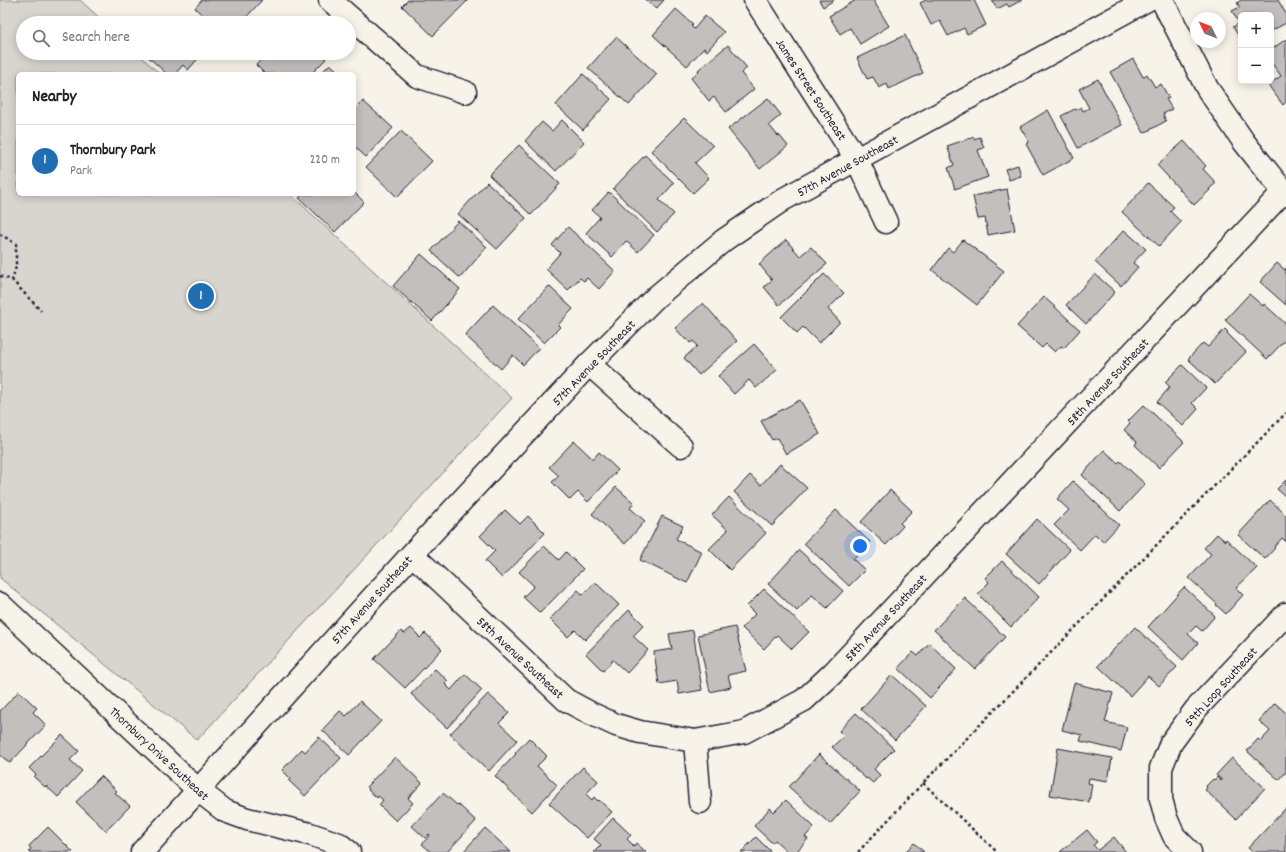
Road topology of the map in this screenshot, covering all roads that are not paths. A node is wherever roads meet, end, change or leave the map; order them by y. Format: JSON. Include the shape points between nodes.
{"nodes":[{"id":1,"x":330,"y":0,"type":"edge"},
{"id":2,"x":755,"y":0,"type":"edge"},
{"id":3,"x":1147,"y":0,"type":"edge"},
{"id":4,"x":1162,"y":0,"type":"edge"},
{"id":5,"x":348,"y":16,"type":"edge"},
{"id":6,"x":356,"y":23,"type":"edge"},
{"id":7,"x":465,"y":92,"type":"dead end"},
{"id":8,"x":857,"y":160,"type":"junction"},
{"id":9,"x":1285,"y":193,"type":"edge"},
{"id":10,"x":886,"y":222,"type":"dead end"},
{"id":11,"x":589,"y":364,"type":"junction"},
{"id":12,"x":681,"y":446,"type":"dead end"},
{"id":13,"x":412,"y":554,"type":"junction"},
{"id":14,"x":0,"y":604,"type":"edge"},
{"id":15,"x":1286,"y":614,"type":"edge"},
{"id":16,"x":696,"y":741,"type":"junction"},
{"id":17,"x":198,"y":790,"type":"junction"},
{"id":18,"x":700,"y":802,"type":"dead end"},
{"id":19,"x":142,"y":852,"type":"edge"},
{"id":20,"x":349,"y":852,"type":"edge"},
{"id":21,"x":1190,"y":852,"type":"edge"}],
"edges":[{"from":1,"to":5,"type":"street"},
{"from":2,"to":8,"type":"street","name":"James Street Southeast"},
{"from":3,"to":8,"type":"street","name":"57th Avenue Southeast"},
{"from":4,"to":9,"type":"street","via":[[1207,88],[1244,142]]},
{"from":6,"to":7,"type":"street","via":[[417,76]]},
{"from":8,"to":10,"type":"street","name":"James Street Southeast"},
{"from":8,"to":11,"type":"street","name":"57th Avenue Southeast","via":[[784,199],[724,240],[656,297]]},
{"from":9,"to":16,"type":"street","name":"58th Avenue Southeast","via":[[804,700],[744,732]]},
{"from":11,"to":12,"type":"street"},
{"from":11,"to":13,"type":"street","name":"57th Avenue Southeast"},
{"from":13,"to":16,"type":"street","name":"58th Avenue Southeast","via":[[566,700],[616,725],[640,732]]},
{"from":13,"to":17,"type":"street","name":"57th Avenue Southeast"},
{"from":14,"to":17,"type":"street","name":"Thornbury Drive Southeast"},
{"from":15,"to":21,"type":"street","name":"59th Loop Southeast","via":[[1196,709],[1171,744],[1161,768],[1161,798],[1166,818],[1174,836]]},
{"from":16,"to":18,"type":"street"},
{"from":17,"to":19,"type":"street","name":"57th Avenue Southeast"},
{"from":17,"to":20,"type":"street","name":"Thornbury Drive Southeast","via":[[225,811],[310,834],[339,844]]}]}
